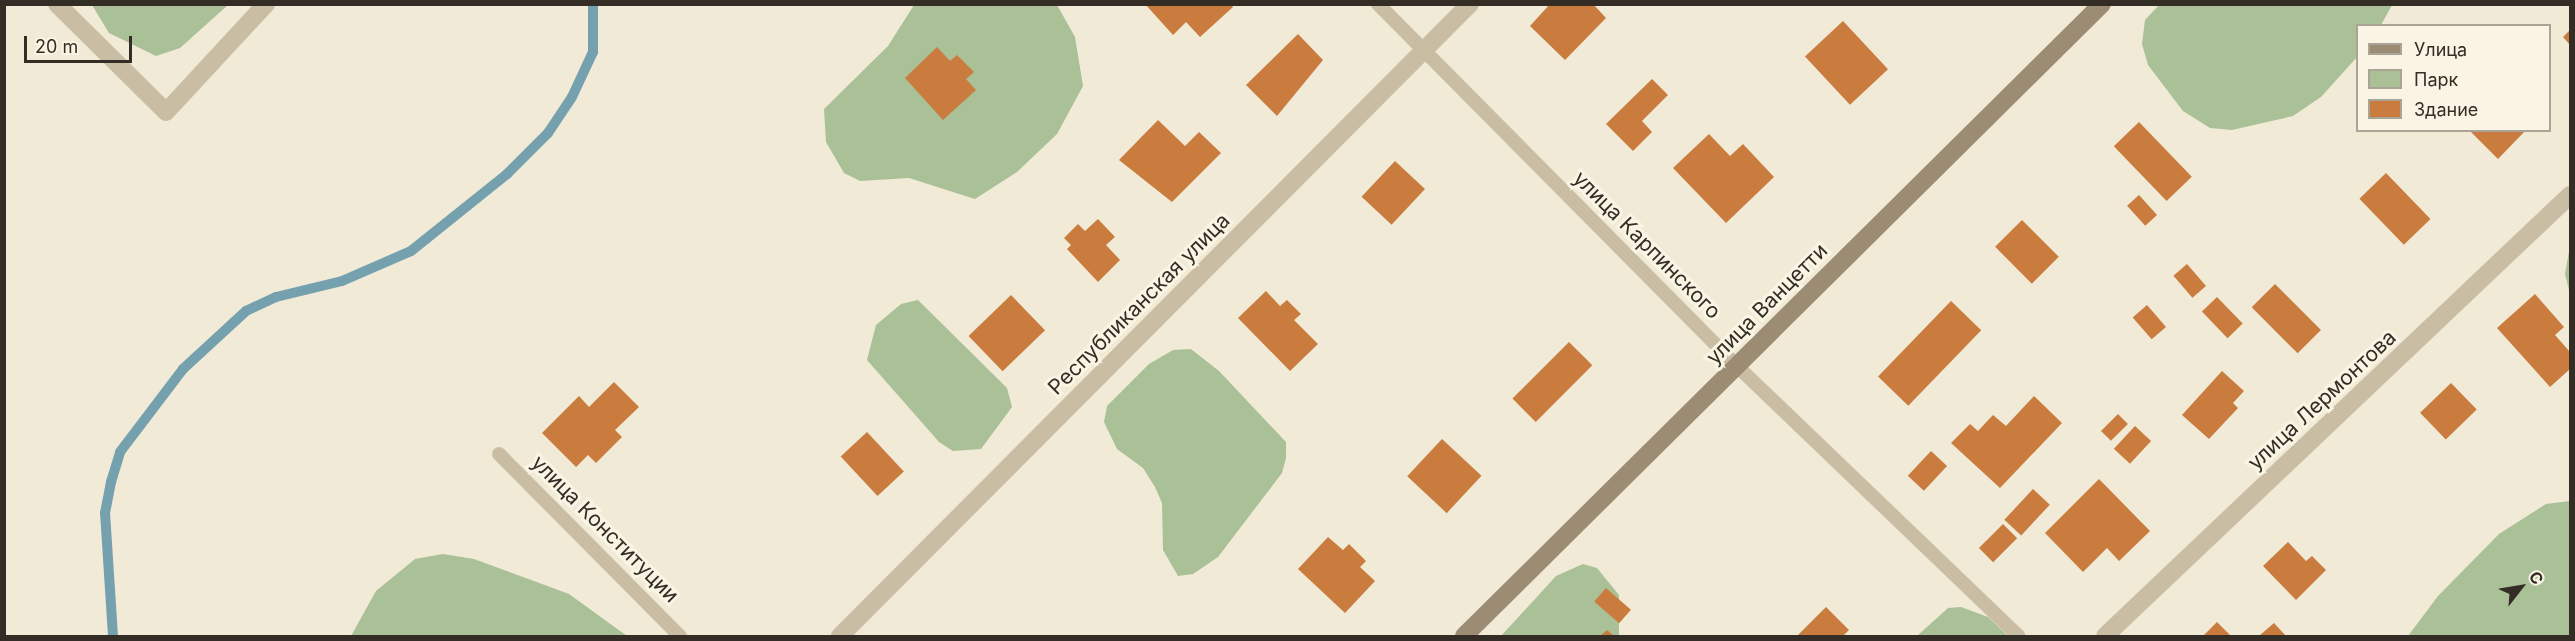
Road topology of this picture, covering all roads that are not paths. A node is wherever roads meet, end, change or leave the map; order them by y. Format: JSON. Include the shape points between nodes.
{"nodes":[{"id":1,"x":57,"y":4,"type":"edge"},
{"id":2,"x":266,"y":4,"type":"edge"},
{"id":3,"x":1378,"y":4,"type":"edge"},
{"id":4,"x":1470,"y":4,"type":"edge"},
{"id":5,"x":2102,"y":4,"type":"edge"},
{"id":6,"x":1424,"y":50,"type":"junction"},
{"id":7,"x":2571,"y":195,"type":"edge"},
{"id":8,"x":1737,"y":366,"type":"junction"},
{"id":9,"x":499,"y":454,"type":"dead end"},
{"id":10,"x":680,"y":636,"type":"edge"},
{"id":11,"x":840,"y":636,"type":"edge"},
{"id":12,"x":1464,"y":636,"type":"edge"},
{"id":13,"x":2019,"y":636,"type":"edge"},
{"id":14,"x":2105,"y":636,"type":"edge"}],
"edges":[{"from":1,"to":2,"type":"street","via":[[166,112]]},
{"from":3,"to":6,"type":"lane","name":"улица Карпинского"},
{"from":4,"to":6,"type":"street","name":"Республиканская улица"},
{"from":5,"to":8,"type":"street","name":"улица Ванцетти"},
{"from":6,"to":8,"type":"lane","name":"улица Карпинского"},
{"from":6,"to":11,"type":"street","name":"Республиканская улица"},
{"from":7,"to":14,"type":"street","name":"улица Лермонтова"},
{"from":8,"to":12,"type":"street","name":"улица Ванцетти"},
{"from":8,"to":13,"type":"lane","name":"улица Карпинского"},
{"from":9,"to":10,"type":"lane","name":"улица Конституции"}]}
